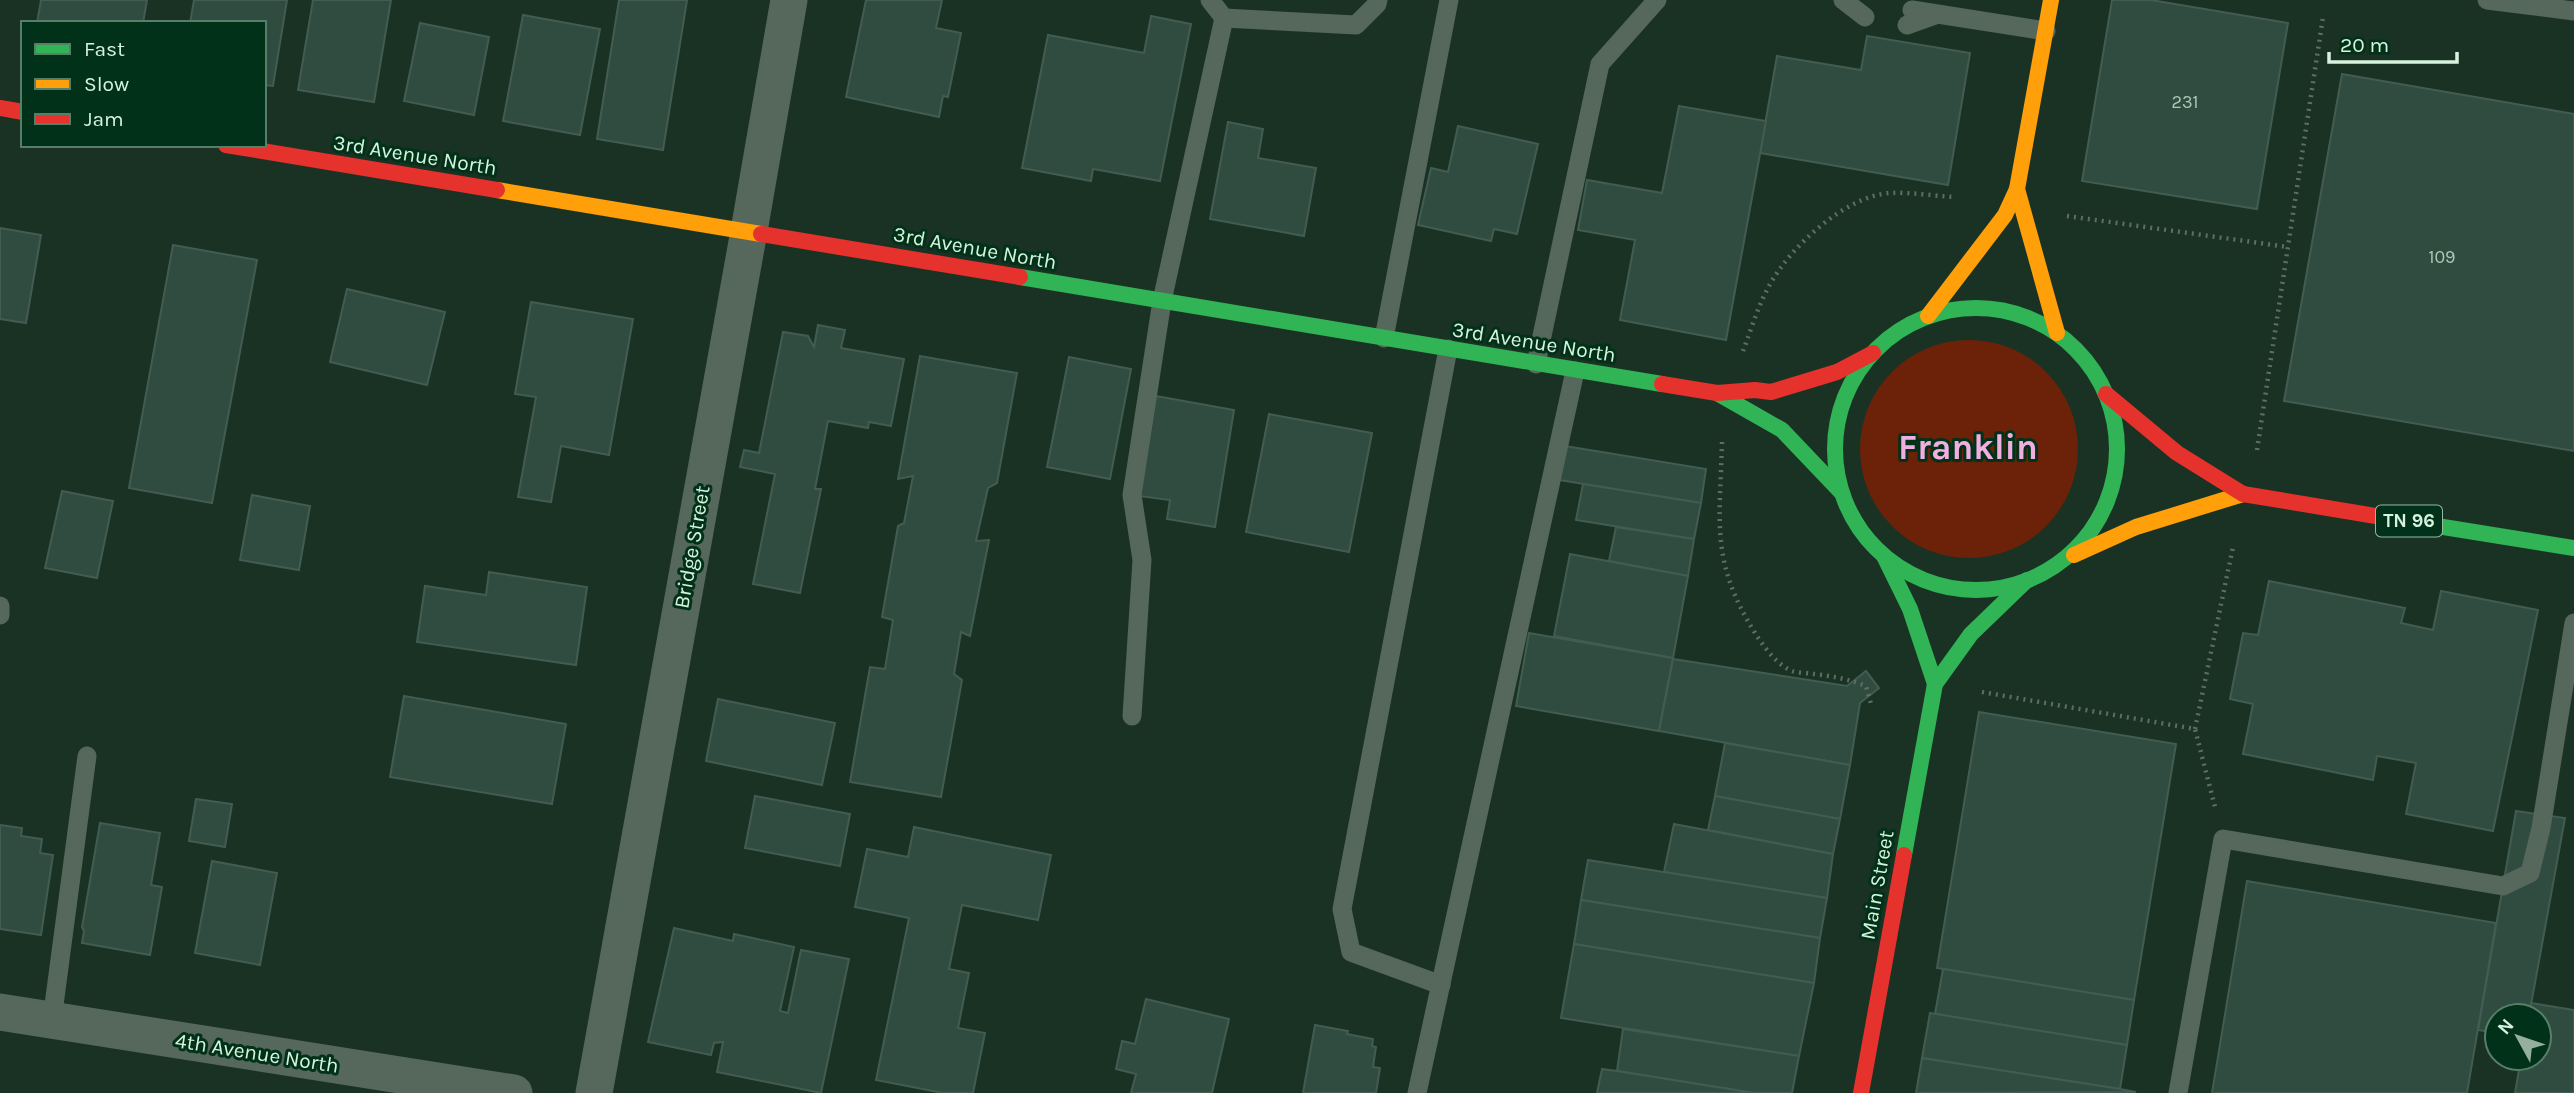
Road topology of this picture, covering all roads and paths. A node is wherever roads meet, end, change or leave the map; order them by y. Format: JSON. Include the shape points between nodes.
{"nodes":[{"id":1,"x":789,"y":0,"type":"edge"},
{"id":2,"x":1210,"y":0,"type":"edge"},
{"id":3,"x":1378,"y":0,"type":"edge"},
{"id":4,"x":1449,"y":0,"type":"edge"},
{"id":5,"x":1843,"y":0,"type":"edge"},
{"id":6,"x":2051,"y":0,"type":"edge"},
{"id":7,"x":2487,"y":0,"type":"edge"},
{"id":8,"x":1655,"y":2,"type":"edge"},
{"id":9,"x":1863,"y":7,"type":"edge"},
{"id":10,"x":2574,"y":11,"type":"edge"},
{"id":11,"x":2323,"y":17,"type":"dead end"},
{"id":12,"x":1224,"y":18,"type":"junction"},
{"id":13,"x":1910,"y":18,"type":"dead end"},
{"id":14,"x":2046,"y":30,"type":"junction"},
{"id":15,"x":0,"y":108,"type":"edge"},
{"id":16,"x":21,"y":112,"type":"edge"},
{"id":17,"x":238,"y":147,"type":"edge"},
{"id":18,"x":2017,"y":189,"type":"junction"},
{"id":19,"x":1955,"y":197,"type":"dead end"},
{"id":20,"x":2058,"y":215,"type":"dead end"},
{"id":21,"x":750,"y":231,"type":"junction"},
{"id":22,"x":2288,"y":247,"type":"junction"},
{"id":23,"x":1162,"y":301,"type":"junction"},
{"id":24,"x":1927,"y":316,"type":"junction"},
{"id":25,"x":2057,"y":333,"type":"junction"},
{"id":26,"x":1384,"y":338,"type":"junction"},
{"id":27,"x":1448,"y":349,"type":"junction"},
{"id":28,"x":1742,"y":352,"type":"dead end"},
{"id":29,"x":1873,"y":353,"type":"junction"},
{"id":30,"x":1536,"y":364,"type":"junction"},
{"id":31,"x":1575,"y":371,"type":"junction"},
{"id":32,"x":1717,"y":393,"type":"junction"},
{"id":33,"x":2106,"y":394,"type":"junction"},
{"id":34,"x":1722,"y":441,"type":"dead end"},
{"id":35,"x":2257,"y":450,"type":"dead end"},
{"id":36,"x":1842,"y":492,"type":"junction"},
{"id":37,"x":2244,"y":494,"type":"junction"},
{"id":38,"x":2233,"y":547,"type":"dead end"},
{"id":39,"x":2574,"y":548,"type":"edge"},
{"id":40,"x":1884,"y":556,"type":"junction"},
{"id":41,"x":2053,"y":566,"type":"junction"},
{"id":42,"x":2029,"y":579,"type":"junction"},
{"id":43,"x":0,"y":606,"type":"edge"},
{"id":44,"x":0,"y":615,"type":"edge"},
{"id":45,"x":2574,"y":623,"type":"edge"},
{"id":46,"x":1935,"y":684,"type":"junction"},
{"id":47,"x":1982,"y":692,"type":"dead end"},
{"id":48,"x":1871,"y":704,"type":"dead end"},
{"id":49,"x":1132,"y":716,"type":"dead end"},
{"id":50,"x":2195,"y":729,"type":"junction"},
{"id":51,"x":87,"y":756,"type":"dead end"},
{"id":52,"x":2223,"y":839,"type":"junction"},
{"id":53,"x":1441,"y":985,"type":"junction"},
{"id":54,"x":0,"y":1012,"type":"edge"},
{"id":55,"x":52,"y":1020,"type":"junction"},
{"id":56,"x":514,"y":1093,"type":"edge"},
{"id":57,"x":594,"y":1093,"type":"edge"},
{"id":58,"x":1417,"y":1093,"type":"edge"},
{"id":59,"x":1861,"y":1093,"type":"edge"},
{"id":60,"x":2178,"y":1093,"type":"edge"}],
"edges":[{"from":1,"to":21,"type":"street","name":"Bridge Street"},
{"from":2,"to":12,"type":"lane"},
{"from":3,"to":12,"type":"lane","via":[[1356,25]]},
{"from":4,"to":26,"type":"lane"},
{"from":5,"to":9,"type":"lane"},
{"from":6,"to":14,"type":"main road"},
{"from":7,"to":10,"type":"lane"},
{"from":8,"to":30,"type":"lane","via":[[1601,64]]},
{"from":11,"to":22,"type":"path"},
{"from":12,"to":23,"type":"lane"},
{"from":13,"to":14,"type":"lane","via":[[1936,14]]},
{"from":14,"to":18,"type":"main road"},
{"from":15,"to":16,"type":"main road"},
{"from":17,"to":21,"type":"main road","name":"3rd Avenue North"},
{"from":18,"to":24,"type":"main road","via":[[2005,215]]},
{"from":18,"to":25,"type":"main road"},
{"from":19,"to":28,"type":"path","via":[[1890,193],[1869,198],[1830,220],[1792,252],[1778,271]]},
{"from":20,"to":22,"type":"path"},
{"from":21,"to":23,"type":"main road","name":"3rd Avenue North"},
{"from":21,"to":57,"type":"street","name":"Bridge Street"},
{"from":22,"to":35,"type":"path"},
{"from":23,"to":26,"type":"main road","name":"3rd Avenue North"},
{"from":23,"to":49,"type":"lane","via":[[1132,495],[1142,560]]},
{"from":24,"to":25,"type":"main road","via":[[1961,309],[2000,309]]},
{"from":24,"to":29,"type":"main road","via":[[1898,331]]},
{"from":25,"to":33,"type":"main road","via":[[2079,352]]},
{"from":26,"to":27,"type":"main road","name":"3rd Avenue North"},
{"from":27,"to":30,"type":"main road","name":"3rd Avenue North"},
{"from":27,"to":53,"type":"lane","via":[[1342,909],[1351,952]]},
{"from":29,"to":32,"type":"main road","name":"3rd Avenue North","via":[[1837,372],[1771,392]]},
{"from":29,"to":36,"type":"main road","via":[[1855,376],[1839,416],[1835,455]]},
{"from":30,"to":31,"type":"main road","name":"3rd Avenue North"},
{"from":31,"to":32,"type":"main road","name":"3rd Avenue North"},
{"from":31,"to":53,"type":"lane"},
{"from":32,"to":36,"type":"main road","name":"3rd Avenue North","via":[[1783,430]]},
{"from":33,"to":37,"type":"main road","number":"TN 96","via":[[2177,453]]},
{"from":33,"to":41,"type":"main road","via":[[2117,441],[2110,489],[2089,533]]},
{"from":34,"to":48,"type":"path","via":[[1721,556],[1748,622],[1775,659],[1793,671],[1848,678],[1866,686]]},
{"from":36,"to":40,"type":"main road","via":[[1858,527]]},
{"from":37,"to":39,"type":"main road","number":"TN 96"},
{"from":37,"to":41,"type":"main road","via":[[2154,518]]},
{"from":38,"to":50,"type":"path"},
{"from":40,"to":42,"type":"main road","via":[[1917,577],[1965,590]]},
{"from":40,"to":46,"type":"main road","name":"Main Street","via":[[1910,609]]},
{"from":41,"to":42,"type":"main road"},
{"from":42,"to":46,"type":"main road","name":"Main Street","via":[[1971,634]]},
{"from":43,"to":44,"type":"lane"},
{"from":45,"to":52,"type":"lane","via":[[2530,873],[2503,886]]},
{"from":46,"to":59,"type":"main road","name":"Main Street"},
{"from":47,"to":50,"type":"path"},
{"from":50,"to":52,"type":"path"},
{"from":51,"to":55,"type":"lane"},
{"from":52,"to":60,"type":"lane"},
{"from":53,"to":58,"type":"lane"},
{"from":54,"to":55,"type":"street","name":"4th Avenue North"},
{"from":55,"to":56,"type":"street","name":"4th Avenue North"}]}
